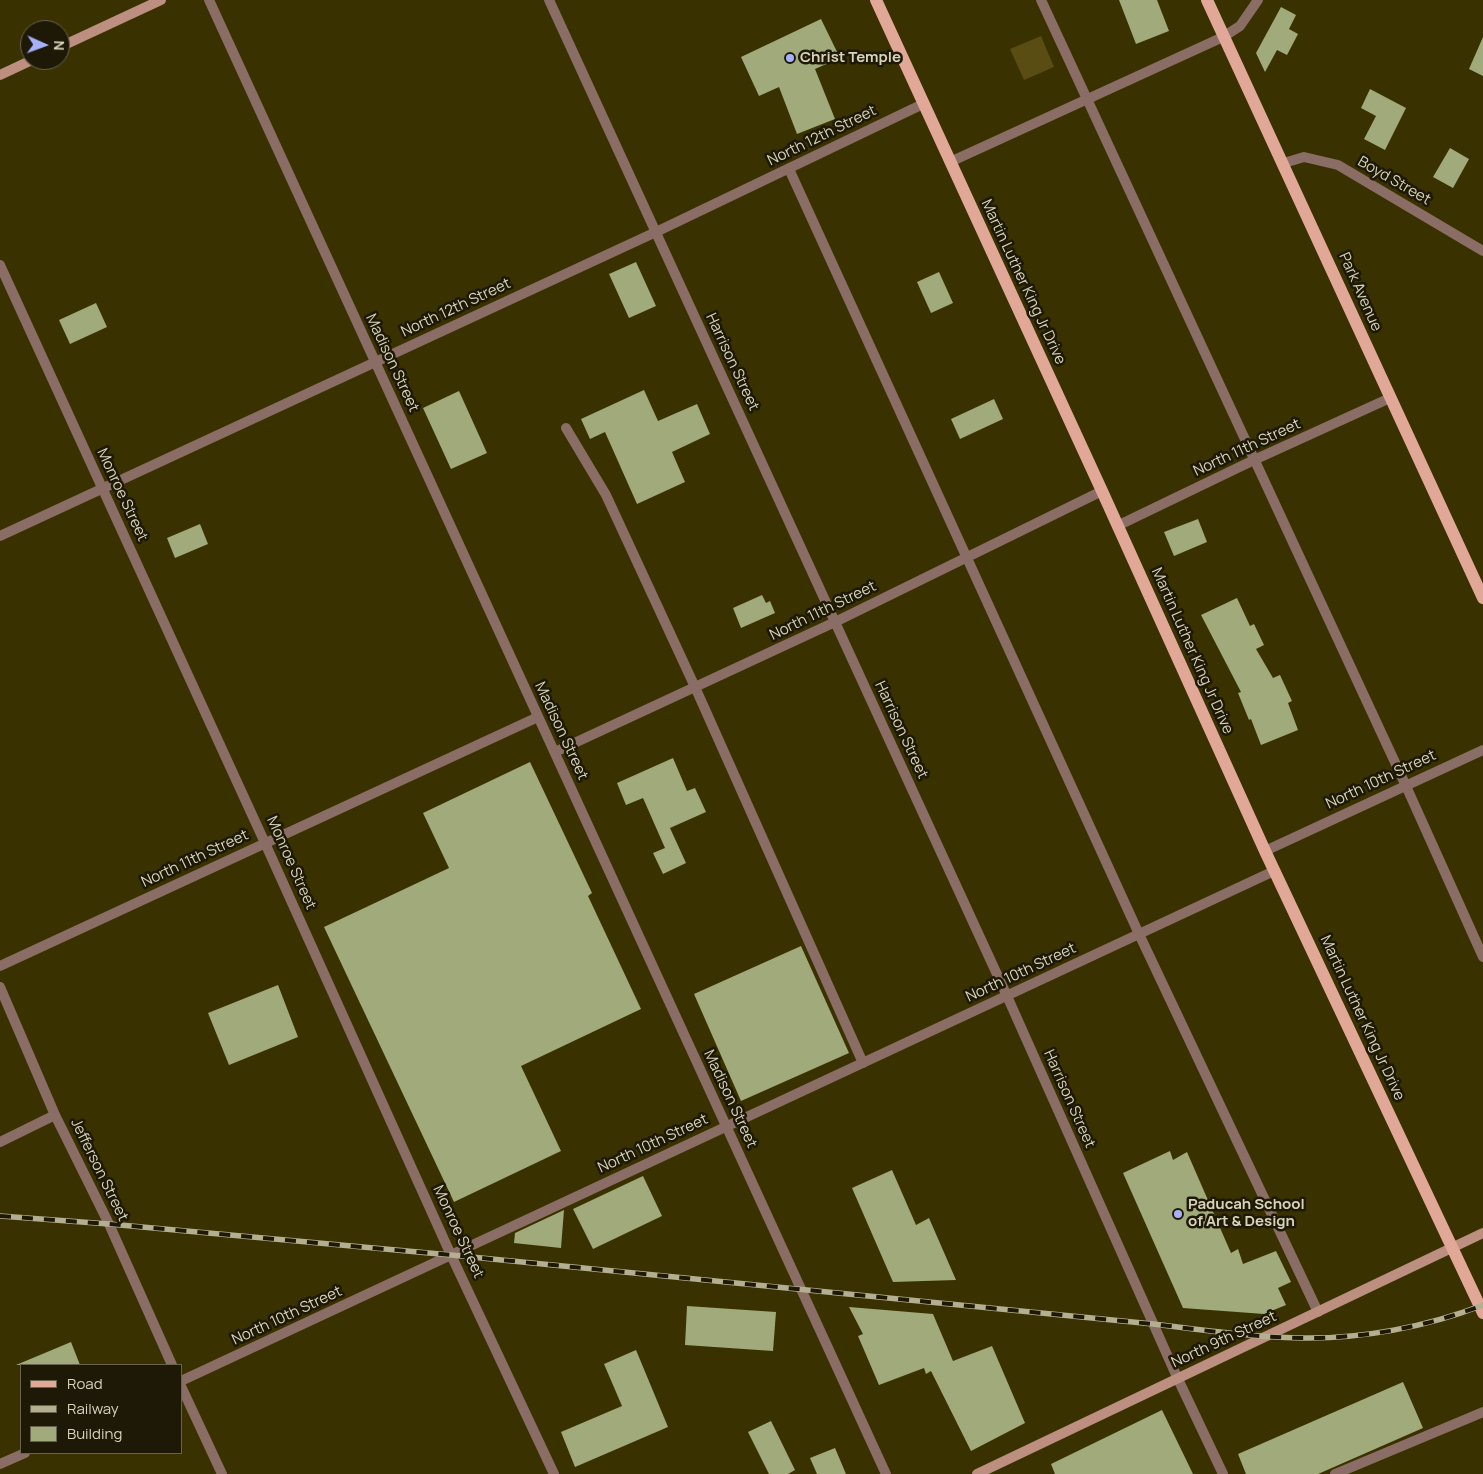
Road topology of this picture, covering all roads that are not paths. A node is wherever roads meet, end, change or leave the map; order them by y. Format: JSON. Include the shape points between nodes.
{"nodes":[{"id":1,"x":161,"y":0,"type":"edge"},
{"id":2,"x":209,"y":0,"type":"edge"},
{"id":3,"x":549,"y":0,"type":"edge"},
{"id":4,"x":876,"y":0,"type":"edge"},
{"id":5,"x":1041,"y":0,"type":"edge"},
{"id":6,"x":1207,"y":0,"type":"edge"},
{"id":7,"x":1258,"y":0,"type":"edge"},
{"id":8,"x":1224,"y":37,"type":"junction"},
{"id":9,"x":70,"y":42,"type":"edge"},
{"id":10,"x":20,"y":66,"type":"edge"},
{"id":11,"x":0,"y":75,"type":"edge"},
{"id":12,"x":1086,"y":99,"type":"junction"},
{"id":13,"x":923,"y":104,"type":"junction"},
{"id":14,"x":950,"y":162,"type":"junction"},
{"id":15,"x":1284,"y":163,"type":"junction"},
{"id":16,"x":789,"y":169,"type":"junction"},
{"id":17,"x":656,"y":232,"type":"junction"},
{"id":18,"x":1483,"y":250,"type":"edge"},
{"id":19,"x":0,"y":265,"type":"edge"},
{"id":20,"x":376,"y":362,"type":"junction"},
{"id":21,"x":1390,"y":398,"type":"junction"},
{"id":22,"x":566,"y":428,"type":"dead end"},
{"id":23,"x":1254,"y":460,"type":"junction"},
{"id":24,"x":103,"y":489,"type":"junction"},
{"id":25,"x":1102,"y":491,"type":"junction"},
{"id":26,"x":1117,"y":526,"type":"junction"},
{"id":27,"x":0,"y":536,"type":"edge"},
{"id":28,"x":966,"y":558,"type":"junction"},
{"id":29,"x":1483,"y":598,"type":"edge"},
{"id":30,"x":835,"y":622,"type":"junction"},
{"id":31,"x":695,"y":687,"type":"junction"},
{"id":32,"x":538,"y":717,"type":"junction"},
{"id":33,"x":1483,"y":750,"type":"edge"},
{"id":34,"x":555,"y":752,"type":"junction"},
{"id":35,"x":1406,"y":786,"type":"junction"},
{"id":36,"x":265,"y":843,"type":"junction"},
{"id":37,"x":1265,"y":851,"type":"junction"},
{"id":38,"x":1274,"y":870,"type":"junction"},
{"id":39,"x":1139,"y":934,"type":"junction"},
{"id":40,"x":1483,"y":957,"type":"edge"},
{"id":41,"x":0,"y":966,"type":"edge"},
{"id":42,"x":0,"y":988,"type":"edge"},
{"id":43,"x":1007,"y":996,"type":"junction"},
{"id":44,"x":863,"y":1063,"type":"junction"},
{"id":45,"x":55,"y":1115,"type":"junction"},
{"id":46,"x":726,"y":1126,"type":"junction"},
{"id":47,"x":0,"y":1142,"type":"edge"},
{"id":48,"x":1483,"y":1233,"type":"edge"},
{"id":49,"x":1452,"y":1247,"type":"junction"},
{"id":50,"x":451,"y":1255,"type":"junction"},
{"id":51,"x":1318,"y":1312,"type":"junction"},
{"id":52,"x":1483,"y":1312,"type":"edge"},
{"id":53,"x":172,"y":1364,"type":"edge"},
{"id":54,"x":1178,"y":1378,"type":"junction"},
{"id":55,"x":182,"y":1381,"type":"edge"},
{"id":56,"x":182,"y":1388,"type":"edge"},
{"id":57,"x":1483,"y":1412,"type":"edge"},
{"id":58,"x":24,"y":1454,"type":"edge"},
{"id":59,"x":0,"y":1464,"type":"edge"},
{"id":60,"x":222,"y":1474,"type":"edge"},
{"id":61,"x":554,"y":1474,"type":"edge"},
{"id":62,"x":886,"y":1474,"type":"edge"},
{"id":63,"x":977,"y":1474,"type":"edge"},
{"id":64,"x":1223,"y":1474,"type":"edge"},
{"id":65,"x":1335,"y":1474,"type":"edge"}],
"edges":[{"from":1,"to":9,"type":"street"},
{"from":2,"to":20,"type":"street","name":"Madison Street"},
{"from":3,"to":17,"type":"street","name":"Harrison Street"},
{"from":4,"to":13,"type":"main road","name":"Martin Luther King Jr Drive"},
{"from":5,"to":12,"type":"street"},
{"from":6,"to":8,"type":"main road","name":"Park Avenue"},
{"from":7,"to":8,"type":"street","via":[[1240,26]]},
{"from":8,"to":12,"type":"street"},
{"from":8,"to":15,"type":"main road","name":"Park Avenue"},
{"from":10,"to":11,"type":"street"},
{"from":12,"to":14,"type":"street"},
{"from":12,"to":23,"type":"street"},
{"from":13,"to":14,"type":"main road","name":"Martin Luther King Jr Drive"},
{"from":13,"to":16,"type":"street","name":"North 12th Street"},
{"from":14,"to":25,"type":"main road","name":"Martin Luther King Jr Drive"},
{"from":15,"to":18,"type":"street","name":"Boyd Street","via":[[1304,157],[1338,165]]},
{"from":15,"to":21,"type":"main road","name":"Park Avenue"},
{"from":16,"to":17,"type":"street","name":"North 12th Street"},
{"from":16,"to":28,"type":"street"},
{"from":17,"to":20,"type":"street","name":"North 12th Street"},
{"from":17,"to":30,"type":"street","name":"Harrison Street"},
{"from":19,"to":24,"type":"street","name":"Monroe Street"},
{"from":20,"to":24,"type":"street","name":"North 12th Street"},
{"from":20,"to":32,"type":"street","name":"Madison Street"},
{"from":21,"to":23,"type":"street","name":"North 11th Street"},
{"from":21,"to":29,"type":"main road","name":"Park Avenue"},
{"from":22,"to":31,"type":"street","via":[[606,495]]},
{"from":23,"to":26,"type":"street","name":"North 11th Street"},
{"from":23,"to":35,"type":"street"},
{"from":24,"to":27,"type":"street","name":"North 12th Street"},
{"from":24,"to":36,"type":"street","name":"Monroe Street"},
{"from":25,"to":26,"type":"main road","name":"Martin Luther King Jr Drive"},
{"from":25,"to":28,"type":"street","name":"North 11th Street"},
{"from":26,"to":37,"type":"main road","name":"Martin Luther King Jr Drive"},
{"from":28,"to":30,"type":"street","name":"North 11th Street"},
{"from":28,"to":39,"type":"street"},
{"from":30,"to":31,"type":"street","name":"North 11th Street"},
{"from":30,"to":43,"type":"street","name":"Harrison Street"},
{"from":31,"to":34,"type":"street","name":"North 11th Street"},
{"from":31,"to":44,"type":"street"},
{"from":32,"to":34,"type":"street","name":"Madison Street"},
{"from":32,"to":36,"type":"street","name":"North 11th Street"},
{"from":33,"to":35,"type":"street","name":"North 10th Street"},
{"from":34,"to":46,"type":"street","name":"Madison Street"},
{"from":35,"to":37,"type":"street","name":"North 10th Street"},
{"from":35,"to":40,"type":"street"},
{"from":36,"to":41,"type":"street","name":"North 11th Street"},
{"from":36,"to":50,"type":"street","name":"Monroe Street"},
{"from":37,"to":38,"type":"main road","name":"Martin Luther King Jr Drive"},
{"from":38,"to":39,"type":"street","name":"North 10th Street"},
{"from":38,"to":49,"type":"main road","name":"Martin Luther King Jr Drive"},
{"from":39,"to":43,"type":"street","name":"North 10th Street"},
{"from":39,"to":51,"type":"street"},
{"from":42,"to":45,"type":"street","name":"Jefferson Street"},
{"from":43,"to":44,"type":"street","name":"North 10th Street"},
{"from":43,"to":54,"type":"street","name":"Harrison Street"},
{"from":44,"to":46,"type":"street","name":"North 10th Street"},
{"from":45,"to":47,"type":"street"},
{"from":45,"to":53,"type":"street","name":"Jefferson Street","via":[[109,1224]]},
{"from":46,"to":50,"type":"street","name":"North 10th Street"},
{"from":46,"to":62,"type":"street","name":"Madison Street"},
{"from":48,"to":49,"type":"street","name":"North 9th Street"},
{"from":49,"to":51,"type":"street","name":"North 9th Street"},
{"from":49,"to":52,"type":"main road","name":"Martin Luther King Jr Drive"},
{"from":50,"to":55,"type":"street","name":"North 10th Street"},
{"from":50,"to":61,"type":"street","name":"Monroe Street"},
{"from":51,"to":54,"type":"street","name":"North 9th Street"},
{"from":54,"to":63,"type":"street","name":"North 9th Street"},
{"from":54,"to":64,"type":"street","name":"Harrison Street"},
{"from":56,"to":60,"type":"street"},
{"from":57,"to":65,"type":"street"},
{"from":58,"to":59,"type":"street"}]}
